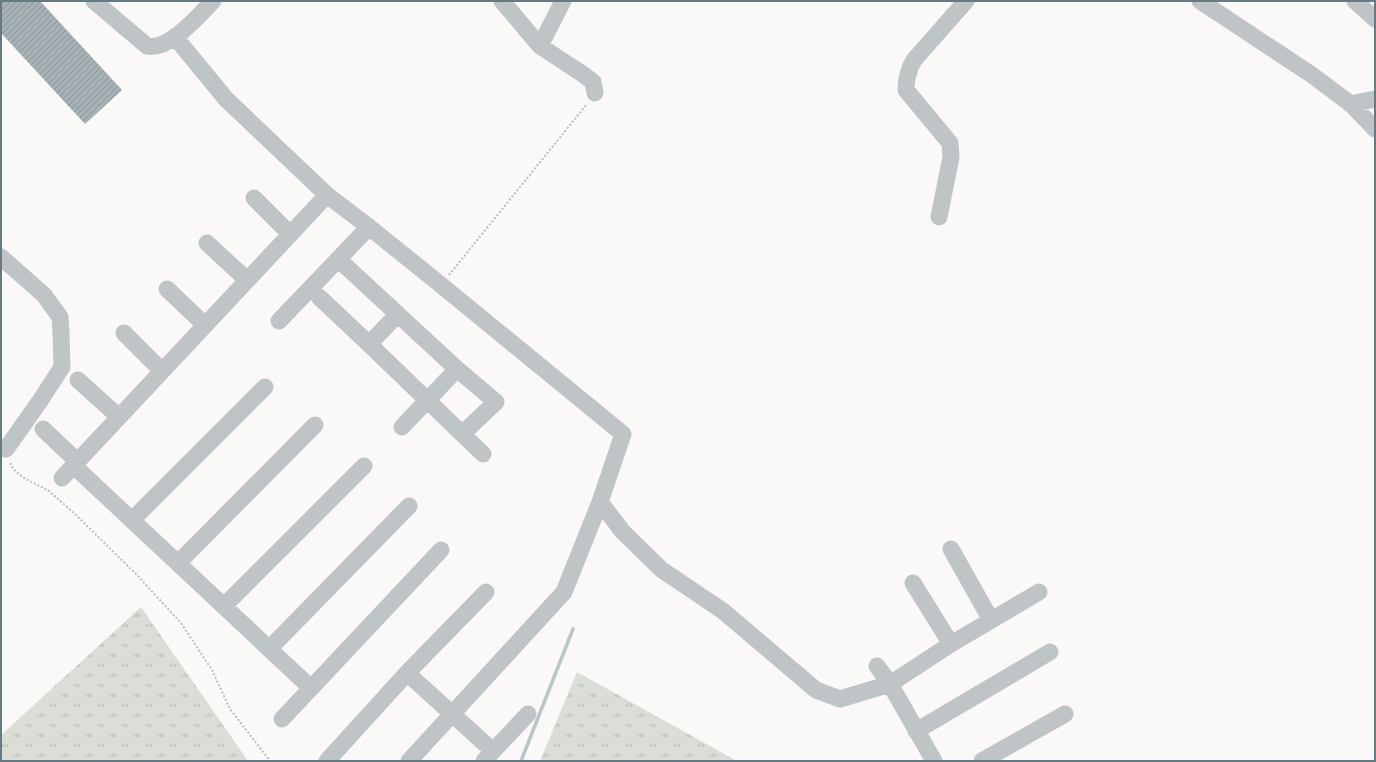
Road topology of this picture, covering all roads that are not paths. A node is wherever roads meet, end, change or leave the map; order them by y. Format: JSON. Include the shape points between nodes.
{"nodes":[{"id":1,"x":94,"y":1,"type":"edge"},
{"id":2,"x":502,"y":1,"type":"edge"},
{"id":3,"x":563,"y":1,"type":"edge"},
{"id":4,"x":966,"y":1,"type":"edge"},
{"id":5,"x":1200,"y":1,"type":"edge"},
{"id":6,"x":1355,"y":1,"type":"edge"},
{"id":7,"x":206,"y":3,"type":"edge"},
{"id":8,"x":1375,"y":19,"type":"edge"},
{"id":9,"x":175,"y":37,"type":"junction"},
{"id":10,"x":540,"y":46,"type":"junction"},
{"id":11,"x":595,"y":93,"type":"road end"},
{"id":12,"x":1375,"y":100,"type":"edge"},
{"id":13,"x":1350,"y":104,"type":"junction"},
{"id":14,"x":1375,"y":129,"type":"edge"},
{"id":15,"x":327,"y":195,"type":"junction"},
{"id":16,"x":254,"y":198,"type":"dead end"},
{"id":17,"x":939,"y":217,"type":"dead end"},
{"id":18,"x":369,"y":227,"type":"junction"},
{"id":19,"x":290,"y":234,"type":"junction"},
{"id":20,"x":207,"y":243,"type":"dead end"},
{"id":21,"x":1,"y":257,"type":"edge"},
{"id":22,"x":338,"y":259,"type":"junction"},
{"id":23,"x":247,"y":280,"type":"junction"},
{"id":24,"x":167,"y":289,"type":"dead end"},
{"id":25,"x":319,"y":297,"type":"dead end"},
{"id":26,"x":398,"y":314,"type":"junction"},
{"id":27,"x":279,"y":321,"type":"dead end"},
{"id":28,"x":205,"y":326,"type":"junction"},
{"id":29,"x":124,"y":333,"type":"dead end"},
{"id":30,"x":369,"y":344,"type":"junction"},
{"id":31,"x":457,"y":369,"type":"junction"},
{"id":32,"x":162,"y":371,"type":"junction"},
{"id":33,"x":78,"y":380,"type":"dead end"},
{"id":34,"x":265,"y":387,"type":"dead end"},
{"id":35,"x":427,"y":400,"type":"junction"},
{"id":36,"x":119,"y":416,"type":"junction"},
{"id":37,"x":315,"y":425,"type":"dead end"},
{"id":38,"x":402,"y":427,"type":"dead end"},
{"id":39,"x":43,"y":429,"type":"dead end"},
{"id":40,"x":462,"y":434,"type":"junction"},
{"id":41,"x":6,"y":449,"type":"road end"},
{"id":42,"x":483,"y":454,"type":"dead end"},
{"id":43,"x":364,"y":466,"type":"dead end"},
{"id":44,"x":71,"y":468,"type":"junction"},
{"id":45,"x":600,"y":502,"type":"junction"},
{"id":46,"x":409,"y":506,"type":"dead end"},
{"id":47,"x":132,"y":520,"type":"junction"},
{"id":48,"x":951,"y":549,"type":"dead end"},
{"id":49,"x":441,"y":550,"type":"dead end"},
{"id":50,"x":178,"y":563,"type":"junction"},
{"id":51,"x":913,"y":583,"type":"dead end"},
{"id":52,"x":486,"y":592,"type":"dead end"},
{"id":53,"x":1039,"y":592,"type":"dead end"},
{"id":54,"x":224,"y":606,"type":"junction"},
{"id":55,"x":991,"y":620,"type":"junction"},
{"id":56,"x":951,"y":644,"type":"junction"},
{"id":57,"x":269,"y":649,"type":"junction"},
{"id":58,"x":1050,"y":652,"type":"dead end"},
{"id":59,"x":877,"y":666,"type":"dead end"},
{"id":60,"x":407,"y":673,"type":"junction"},
{"id":61,"x":890,"y":684,"type":"junction"},
{"id":62,"x":311,"y":688,"type":"junction"},
{"id":63,"x":452,"y":714,"type":"junction"},
{"id":64,"x":528,"y":714,"type":"dead end"},
{"id":65,"x":1065,"y":714,"type":"dead end"},
{"id":66,"x":282,"y":719,"type":"dead end"},
{"id":67,"x":916,"y":731,"type":"junction"},
{"id":68,"x":489,"y":756,"type":"edge"},
{"id":69,"x":326,"y":761,"type":"edge"},
{"id":70,"x":409,"y":761,"type":"edge"},
{"id":71,"x":934,"y":761,"type":"edge"},
{"id":72,"x":982,"y":761,"type":"edge"}],
"edges":[{"from":1,"to":9,"type":"street","via":[[148,46],[159,46]]},
{"from":2,"to":10,"type":"street"},
{"from":3,"to":10,"type":"street"},
{"from":4,"to":17,"type":"street","via":[[914,60],[907,76],[906,90],[950,143],[951,157]]},
{"from":5,"to":13,"type":"street","via":[[1312,75]]},
{"from":6,"to":8,"type":"street"},
{"from":7,"to":9,"type":"street"},
{"from":9,"to":15,"type":"street","via":[[226,99]]},
{"from":10,"to":11,"type":"street","via":[[593,82]]},
{"from":12,"to":13,"type":"street"},
{"from":13,"to":14,"type":"street"},
{"from":15,"to":18,"type":"street"},
{"from":15,"to":19,"type":"street"},
{"from":16,"to":19,"type":"street"},
{"from":18,"to":22,"type":"street"},
{"from":18,"to":45,"type":"street","via":[[623,434]]},
{"from":19,"to":23,"type":"street"},
{"from":20,"to":23,"type":"street"},
{"from":21,"to":41,"type":"street","via":[[44,295],[60,317],[62,367]]},
{"from":22,"to":26,"type":"street"},
{"from":22,"to":27,"type":"street"},
{"from":23,"to":28,"type":"street"},
{"from":24,"to":28,"type":"street"},
{"from":25,"to":30,"type":"street"},
{"from":26,"to":30,"type":"street"},
{"from":26,"to":31,"type":"street"},
{"from":28,"to":32,"type":"street"},
{"from":29,"to":32,"type":"street"},
{"from":30,"to":35,"type":"street"},
{"from":31,"to":35,"type":"street"},
{"from":31,"to":40,"type":"street","via":[[496,402]]},
{"from":32,"to":36,"type":"street"},
{"from":33,"to":36,"type":"street"},
{"from":34,"to":47,"type":"street"},
{"from":35,"to":38,"type":"street"},
{"from":35,"to":40,"type":"street"},
{"from":36,"to":44,"type":"street"},
{"from":37,"to":50,"type":"street"},
{"from":39,"to":44,"type":"street"},
{"from":40,"to":42,"type":"street"},
{"from":43,"to":54,"type":"street"},
{"from":44,"to":47,"type":"street"},
{"from":45,"to":61,"type":"street","via":[[623,532],[662,570],[723,611],[816,690],[840,699]]},
{"from":45,"to":63,"type":"street","via":[[564,592]]},
{"from":46,"to":57,"type":"street"},
{"from":47,"to":50,"type":"street"},
{"from":48,"to":55,"type":"street"},
{"from":49,"to":62,"type":"street"},
{"from":50,"to":54,"type":"street"},
{"from":51,"to":56,"type":"street"},
{"from":52,"to":60,"type":"street"},
{"from":53,"to":55,"type":"street"},
{"from":54,"to":57,"type":"street"},
{"from":55,"to":56,"type":"street"},
{"from":56,"to":61,"type":"street"},
{"from":57,"to":62,"type":"street"},
{"from":58,"to":67,"type":"street"},
{"from":59,"to":61,"type":"street"},
{"from":60,"to":63,"type":"street"},
{"from":60,"to":69,"type":"street"},
{"from":61,"to":67,"type":"street"},
{"from":62,"to":66,"type":"street"},
{"from":63,"to":68,"type":"street"},
{"from":63,"to":70,"type":"street"},
{"from":64,"to":68,"type":"street"},
{"from":65,"to":72,"type":"street"},
{"from":67,"to":71,"type":"street"}]}
